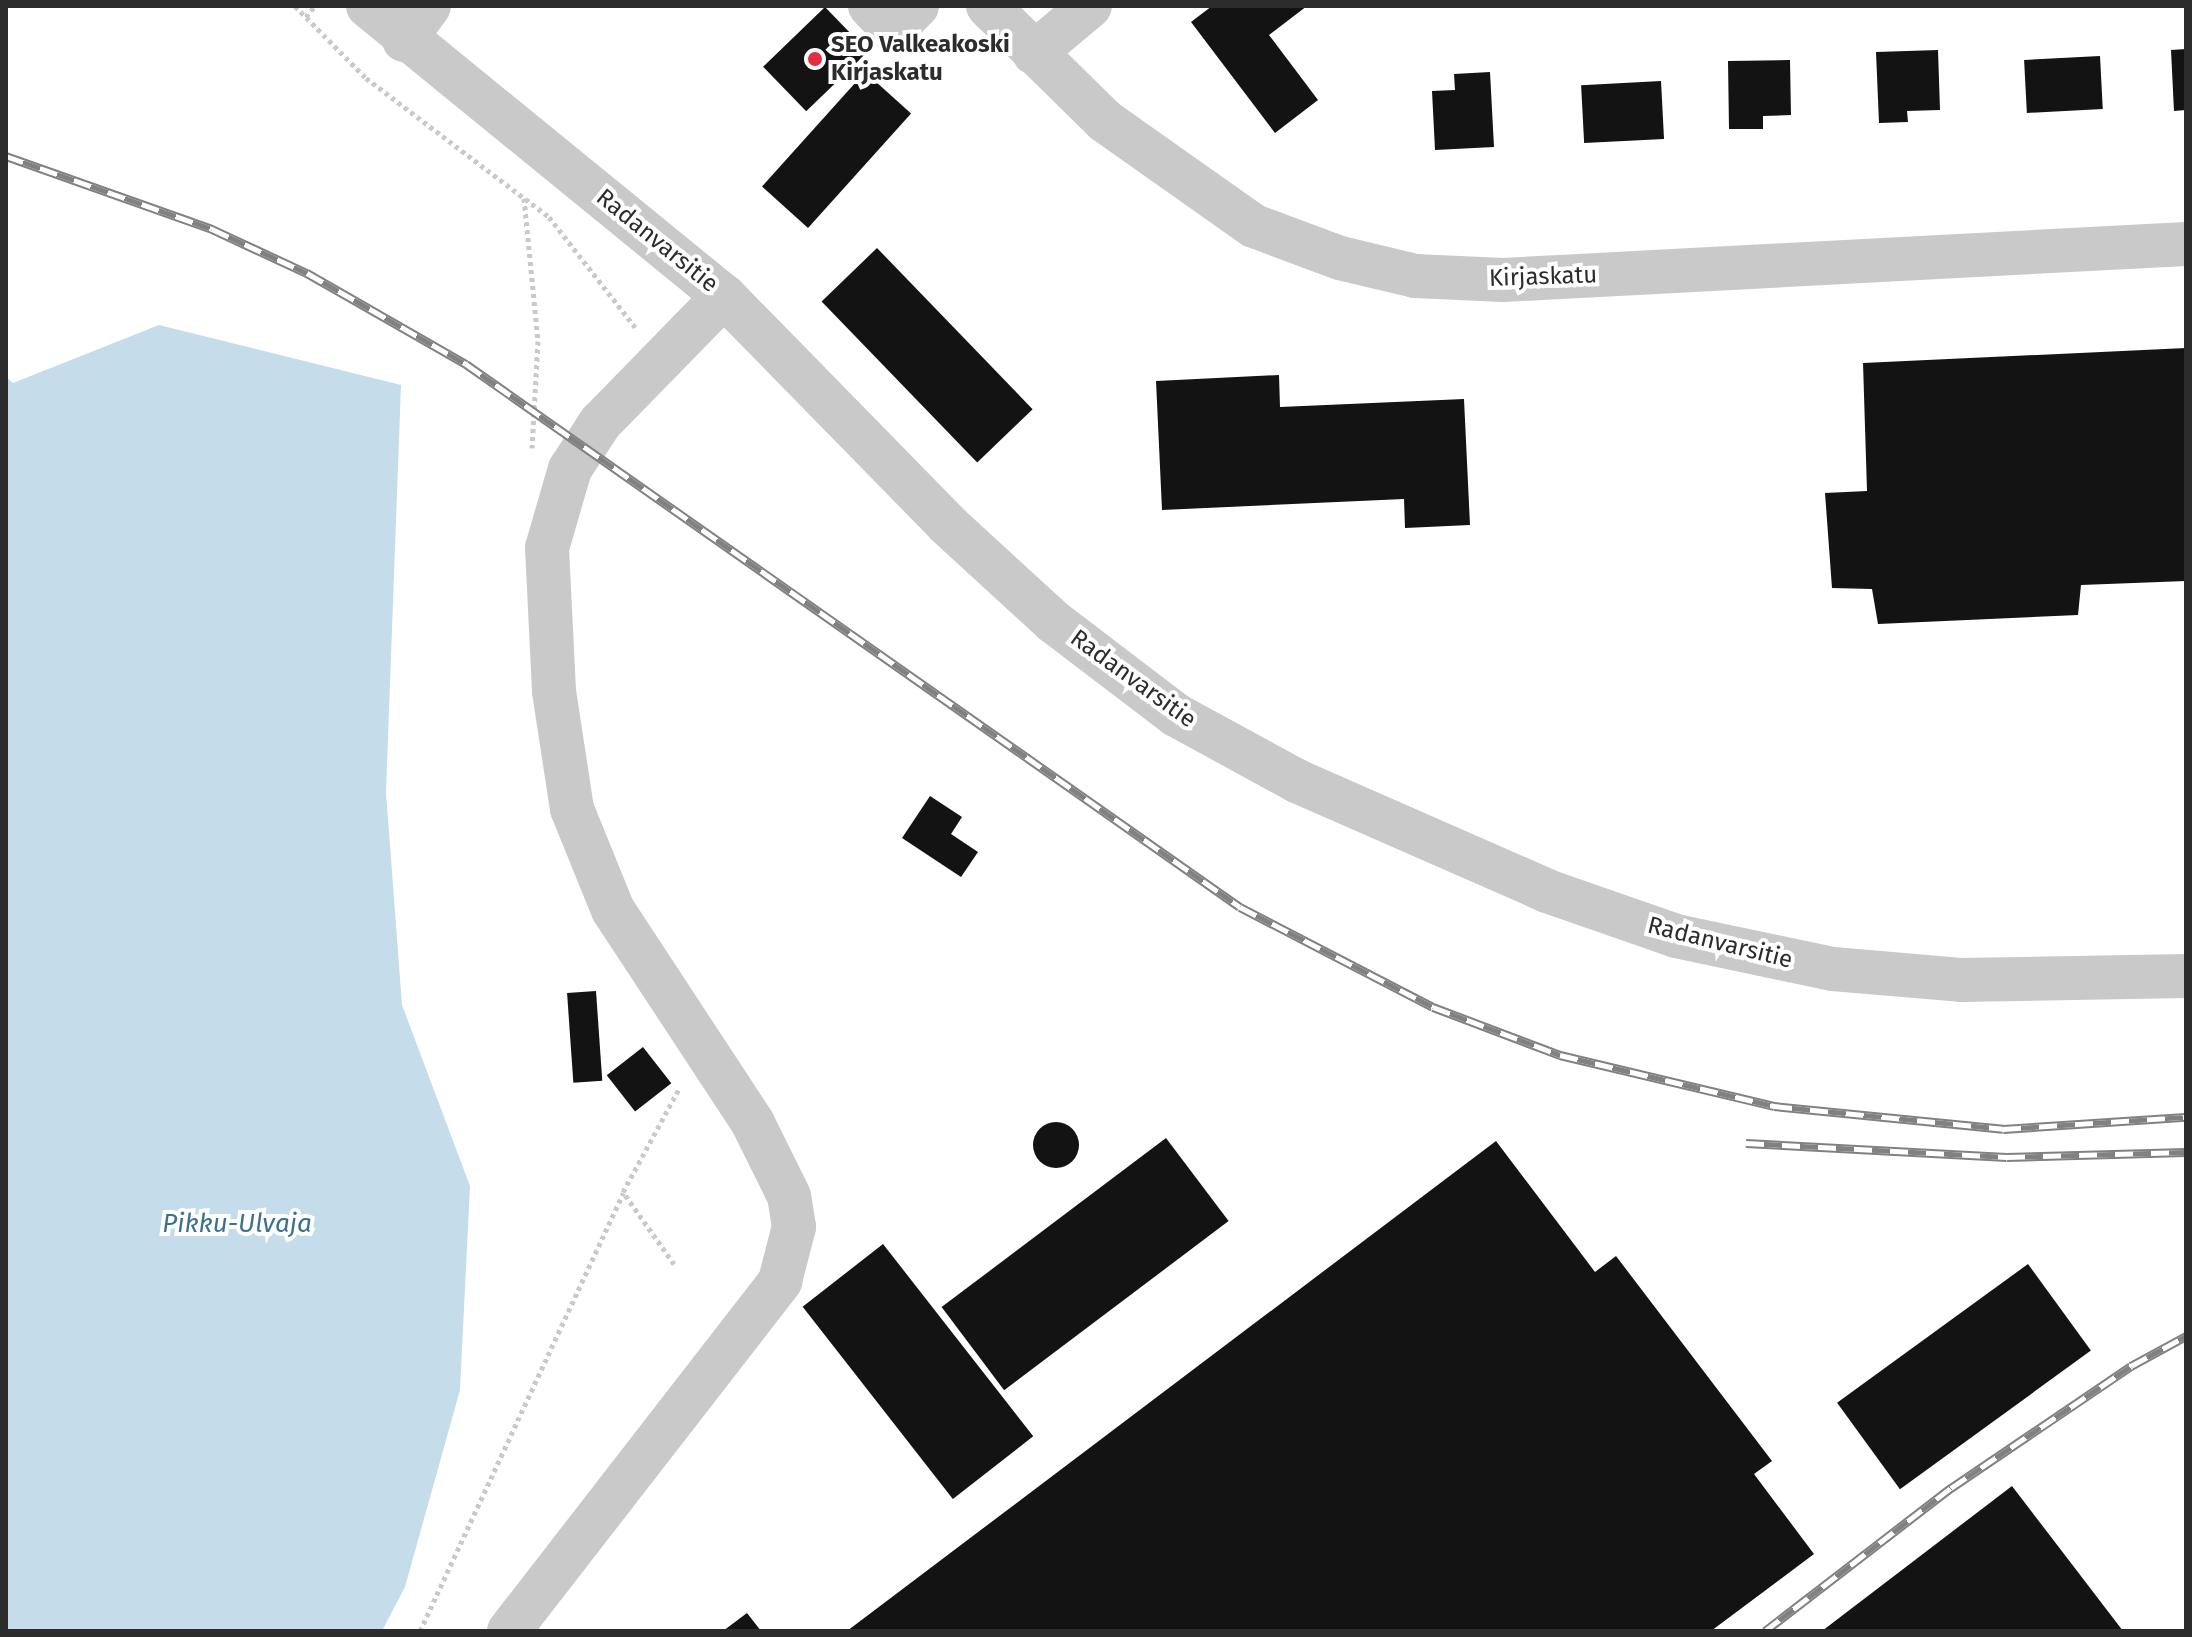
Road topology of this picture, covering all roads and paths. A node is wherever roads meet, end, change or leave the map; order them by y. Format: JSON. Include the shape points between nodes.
{"nodes":[{"id":1,"x":295,"y":6,"type":"edge"},
{"id":2,"x":315,"y":6,"type":"edge"},
{"id":3,"x":368,"y":6,"type":"edge"},
{"id":4,"x":870,"y":6,"type":"edge"},
{"id":5,"x":917,"y":6,"type":"edge"},
{"id":6,"x":988,"y":6,"type":"edge"},
{"id":7,"x":1090,"y":6,"type":"edge"},
{"id":8,"x":306,"y":17,"type":"junction"},
{"id":9,"x":416,"y":23,"type":"edge"},
{"id":10,"x":1034,"y":53,"type":"junction"},
{"id":11,"x":524,"y":198,"type":"junction"},
{"id":12,"x":2186,"y":244,"type":"edge"},
{"id":13,"x":724,"y":296,"type":"junction"},
{"id":14,"x":668,"y":355,"type":"junction"},
{"id":15,"x":532,"y":458,"type":"dead end"},
{"id":16,"x":2186,"y":976,"type":"edge"},
{"id":17,"x":683,"y":1081,"type":"dead end"},
{"id":18,"x":623,"y":1192,"type":"junction"},
{"id":19,"x":674,"y":1264,"type":"dead end"},
{"id":20,"x":420,"y":1631,"type":"edge"},
{"id":21,"x":509,"y":1631,"type":"edge"}],
"edges":[{"from":1,"to":8,"type":"path"},
{"from":2,"to":8,"type":"path"},
{"from":3,"to":9,"type":"street","name":"Radanvarsitie"},
{"from":4,"to":5,"type":"street","via":[[893,30]]},
{"from":6,"to":10,"type":"street","name":"Kirjaskatu"},
{"from":7,"to":10,"type":"street"},
{"from":8,"to":11,"type":"path","via":[[366,78]]},
{"from":9,"to":13,"type":"street","name":"Radanvarsitie"},
{"from":10,"to":12,"type":"street","name":"Kirjaskatu","via":[[1105,121],[1254,226],[1340,258],[1415,276],[1503,280]]},
{"from":11,"to":14,"type":"path","via":[[580,250],[622,316]]},
{"from":11,"to":15,"type":"path","via":[[538,341]]},
{"from":13,"to":14,"type":"street"},
{"from":13,"to":16,"type":"street","name":"Radanvarsitie","via":[[947,524],[1054,622],[1176,715],[1419,839],[1676,936],[1833,969],[1961,980]]},
{"from":14,"to":21,"type":"street","via":[[580,447],[552,521],[546,576],[554,691],[572,809],[613,910],[753,1123],[789,1196],[794,1227],[780,1281]]},
{"from":17,"to":18,"type":"path"},
{"from":18,"to":19,"type":"path"},
{"from":18,"to":20,"type":"path"}]}
